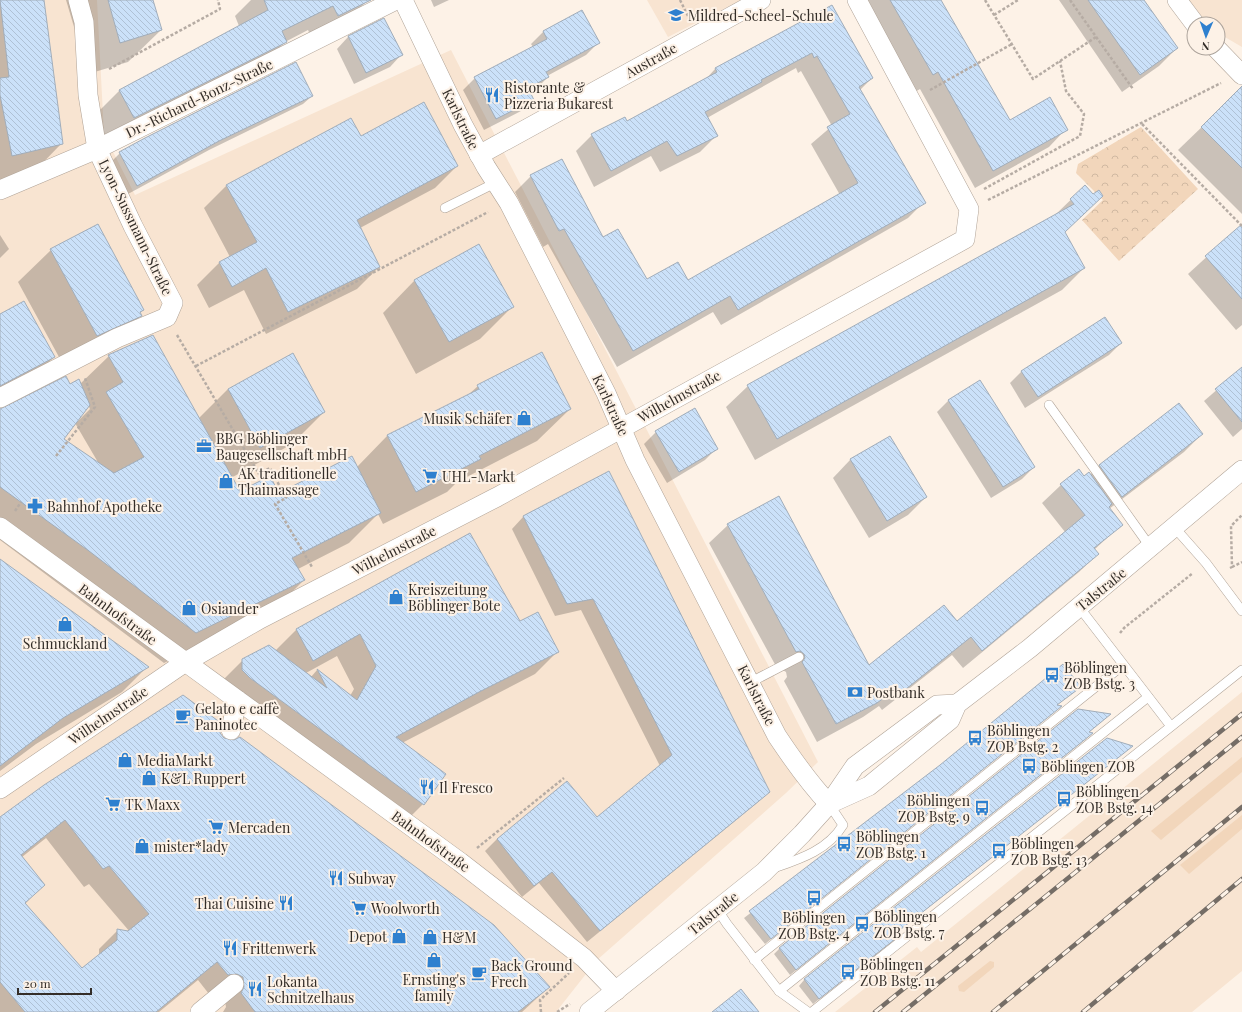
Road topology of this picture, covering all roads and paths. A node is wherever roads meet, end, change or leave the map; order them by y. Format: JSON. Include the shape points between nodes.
{"nodes":[{"id":1,"x":78,"y":0,"type":"edge"},
{"id":2,"x":218,"y":0,"type":"edge"},
{"id":3,"x":396,"y":0,"type":"edge"},
{"id":4,"x":403,"y":0,"type":"edge"},
{"id":5,"x":761,"y":0,"type":"edge"},
{"id":6,"x":858,"y":0,"type":"edge"},
{"id":7,"x":985,"y":0,"type":"edge"},
{"id":8,"x":1018,"y":0,"type":"edge"},
{"id":9,"x":1070,"y":0,"type":"edge"},
{"id":10,"x":1177,"y":0,"type":"edge"},
{"id":11,"x":994,"y":15,"type":"junction"},
{"id":12,"x":1189,"y":16,"type":"edge"},
{"id":13,"x":1096,"y":37,"type":"junction"},
{"id":14,"x":1012,"y":44,"type":"junction"},
{"id":15,"x":1224,"y":56,"type":"edge"},
{"id":16,"x":1060,"y":61,"type":"junction"},
{"id":17,"x":1241,"y":74,"type":"edge"},
{"id":18,"x":87,"y":81,"type":"junction"},
{"id":19,"x":1132,"y":89,"type":"dead end"},
{"id":20,"x":911,"y":101,"type":"junction"},
{"id":21,"x":1142,"y":124,"type":"junction"},
{"id":22,"x":97,"y":149,"type":"junction"},
{"id":23,"x":479,"y":155,"type":"junction"},
{"id":24,"x":495,"y":183,"type":"junction"},
{"id":25,"x":0,"y":190,"type":"edge"},
{"id":26,"x":509,"y":203,"type":"junction"},
{"id":27,"x":967,"y":205,"type":"junction"},
{"id":28,"x":445,"y":208,"type":"dead end"},
{"id":29,"x":1242,"y":226,"type":"edge"},
{"id":30,"x":167,"y":318,"type":"junction"},
{"id":31,"x":79,"y":358,"type":"junction"},
{"id":32,"x":196,"y":366,"type":"junction"},
{"id":33,"x":0,"y":398,"type":"edge"},
{"id":34,"x":1049,"y":405,"type":"dead end"},
{"id":35,"x":622,"y":427,"type":"junction"},
{"id":36,"x":56,"y":456,"type":"dead end"},
{"id":37,"x":1242,"y":470,"type":"edge"},
{"id":38,"x":1242,"y":515,"type":"edge"},
{"id":39,"x":0,"y":527,"type":"edge"},
{"id":40,"x":1175,"y":528,"type":"junction"},
{"id":41,"x":1151,"y":548,"type":"junction"},
{"id":42,"x":1206,"y":562,"type":"junction"},
{"id":43,"x":1242,"y":562,"type":"edge"},
{"id":44,"x":1232,"y":567,"type":"junction"},
{"id":45,"x":1217,"y":579,"type":"junction"},
{"id":46,"x":323,"y":586,"type":"junction"},
{"id":47,"x":1079,"y":607,"type":"junction"},
{"id":48,"x":1242,"y":611,"type":"edge"},
{"id":49,"x":1110,"y":648,"type":"junction"},
{"id":50,"x":799,"y":657,"type":"dead end"},
{"id":51,"x":184,"y":663,"type":"junction"},
{"id":52,"x":1123,"y":665,"type":"junction"},
{"id":53,"x":1242,"y":670,"type":"edge"},
{"id":54,"x":751,"y":682,"type":"junction"},
{"id":55,"x":1148,"y":697,"type":"junction"},
{"id":56,"x":237,"y":700,"type":"junction"},
{"id":57,"x":1170,"y":726,"type":"junction"},
{"id":58,"x":231,"y":730,"type":"dead end"},
{"id":59,"x":564,"y":778,"type":"dead end"},
{"id":60,"x":0,"y":789,"type":"edge"},
{"id":61,"x":829,"y":804,"type":"junction"},
{"id":62,"x":460,"y":862,"type":"junction"},
{"id":63,"x":764,"y":872,"type":"junction"},
{"id":64,"x":717,"y":910,"type":"junction"},
{"id":65,"x":584,"y":958,"type":"junction"},
{"id":66,"x":754,"y":960,"type":"junction"},
{"id":67,"x":234,"y":984,"type":"dead end"},
{"id":68,"x":616,"y":991,"type":"junction"},
{"id":69,"x":779,"y":991,"type":"junction"},
{"id":70,"x":200,"y":1012,"type":"edge"},
{"id":71,"x":541,"y":1012,"type":"edge"},
{"id":72,"x":589,"y":1012,"type":"edge"},
{"id":73,"x":808,"y":1012,"type":"edge"},
{"id":74,"x":812,"y":1012,"type":"edge"}],
"edges":[{"from":1,"to":18,"type":"street","name":"Lyon-Sussmann-Straße","via":[[84,22]]},
{"from":2,"to":18,"type":"path","via":[[220,9]]},
{"from":3,"to":22,"type":"street","name":"Dr.-Richard-Bonz-Straße"},
{"from":4,"to":23,"type":"street","name":"Karlstraße"},
{"from":5,"to":23,"type":"street","name":"Austraße"},
{"from":6,"to":20,"type":"street"},
{"from":7,"to":11,"type":"path"},
{"from":8,"to":11,"type":"path"},
{"from":9,"to":13,"type":"path"},
{"from":10,"to":12,"type":"street"},
{"from":11,"to":14,"type":"path"},
{"from":13,"to":16,"type":"path"},
{"from":13,"to":19,"type":"path"},
{"from":14,"to":16,"type":"path","via":[[1032,79]]},
{"from":14,"to":20,"type":"path"},
{"from":15,"to":17,"type":"street"},
{"from":16,"to":27,"type":"path","via":[[1066,91],[1084,114],[1080,136]]},
{"from":17,"to":21,"type":"path"},
{"from":18,"to":22,"type":"street","name":"Lyon-Sussmann-Straße"},
{"from":20,"to":27,"type":"street"},
{"from":21,"to":27,"type":"path"},
{"from":21,"to":29,"type":"path"},
{"from":22,"to":25,"type":"street","name":"Dr.-Richard-Bonz-Straße"},
{"from":22,"to":30,"type":"street","name":"Lyon-Sussmann-Straße","via":[[173,303]]},
{"from":23,"to":24,"type":"street","name":"Karlstraße"},
{"from":24,"to":26,"type":"street","name":"Karlstraße"},
{"from":24,"to":28,"type":"lane"},
{"from":26,"to":32,"type":"path"},
{"from":26,"to":35,"type":"street","name":"Karlstraße"},
{"from":27,"to":35,"type":"street","name":"Wilhelmstraße","via":[[965,239]]},
{"from":30,"to":31,"type":"street","name":"Lyon-Sussmann-Straße","via":[[117,338]]},
{"from":30,"to":32,"type":"path"},
{"from":31,"to":33,"type":"street","name":"Lyon-Sussmann-Straße"},
{"from":31,"to":36,"type":"path","via":[[95,407]]},
{"from":32,"to":46,"type":"path","via":[[259,474],[270,468],[286,498],[275,504]]},
{"from":34,"to":41,"type":"lane"},
{"from":35,"to":46,"type":"street","name":"Wilhelmstraße","via":[[497,497]]},
{"from":35,"to":54,"type":"street","name":"Karlstraße","via":[[635,460]]},
{"from":37,"to":40,"type":"street","name":"Talstraße"},
{"from":38,"to":44,"type":"path","via":[[1231,526]]},
{"from":39,"to":51,"type":"street","name":"Bahnhofstraße"},
{"from":40,"to":41,"type":"street","name":"Talstraße"},
{"from":40,"to":42,"type":"lane"},
{"from":41,"to":47,"type":"street","name":"Talstraße"},
{"from":42,"to":45,"type":"lane"},
{"from":42,"to":49,"type":"path","via":[[1124,628]]},
{"from":43,"to":44,"type":"path"},
{"from":44,"to":45,"type":"path"},
{"from":45,"to":48,"type":"lane"},
{"from":46,"to":51,"type":"street","name":"Wilhelmstraße"},
{"from":47,"to":49,"type":"lane"},
{"from":47,"to":61,"type":"street","name":"Talstraße","via":[[957,704],[950,720],[869,786]]},
{"from":49,"to":52,"type":"lane"},
{"from":50,"to":54,"type":"lane"},
{"from":51,"to":56,"type":"street","name":"Bahnhofstraße"},
{"from":51,"to":60,"type":"street","name":"Wilhelmstraße"},
{"from":52,"to":55,"type":"lane"},
{"from":52,"to":66,"type":"lane"},
{"from":53,"to":57,"type":"lane"},
{"from":54,"to":61,"type":"street","name":"Karlstraße","via":[[777,736],[794,763]]},
{"from":55,"to":57,"type":"lane"},
{"from":55,"to":69,"type":"lane"},
{"from":56,"to":58,"type":"street"},
{"from":56,"to":62,"type":"street","name":"Bahnhofstraße"},
{"from":57,"to":74,"type":"lane"},
{"from":59,"to":62,"type":"path"},
{"from":61,"to":63,"type":"street","name":"Talstraße"},
{"from":61,"to":63,"type":"lane","via":[[843,826],[836,837],[806,857]]},
{"from":62,"to":65,"type":"street","name":"Bahnhofstraße"},
{"from":63,"to":64,"type":"street","name":"Talstraße"},
{"from":64,"to":66,"type":"lane"},
{"from":64,"to":68,"type":"street","name":"Talstraße"},
{"from":65,"to":68,"type":"street","name":"Bahnhofstraße"},
{"from":65,"to":71,"type":"path","via":[[540,1000]]},
{"from":66,"to":69,"type":"lane"},
{"from":67,"to":70,"type":"street"},
{"from":68,"to":72,"type":"street","name":"Talstraße"},
{"from":69,"to":73,"type":"lane"}]}
